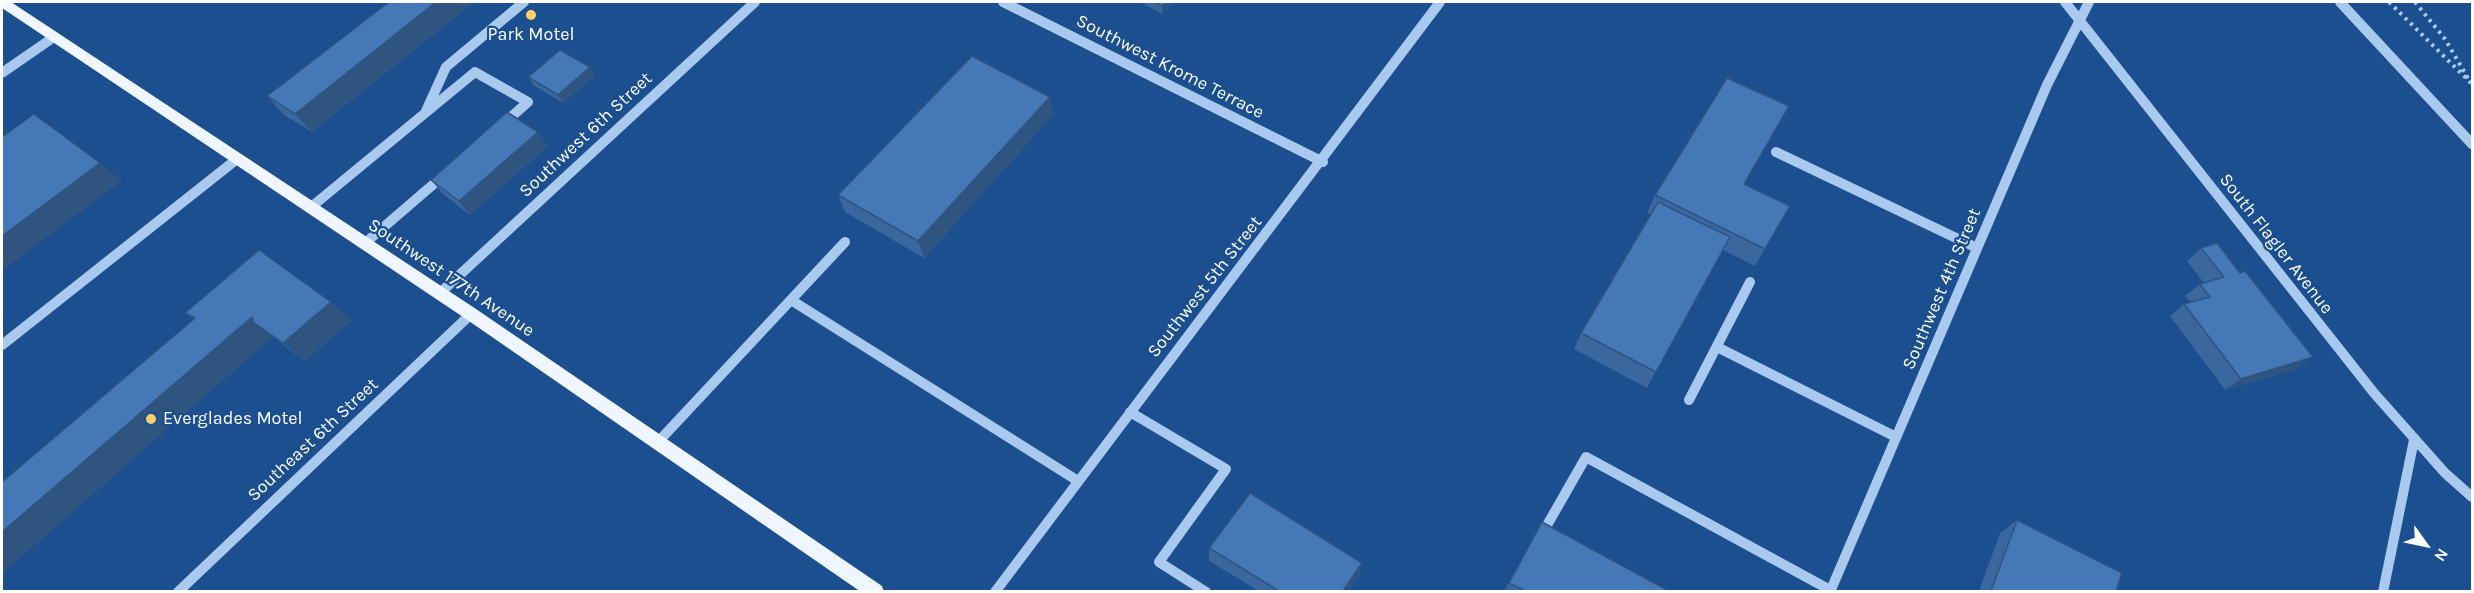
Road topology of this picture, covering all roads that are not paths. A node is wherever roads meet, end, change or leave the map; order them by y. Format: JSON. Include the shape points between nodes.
{"nodes":[{"id":1,"x":524,"y":2,"type":"edge"},
{"id":2,"x":755,"y":2,"type":"edge"},
{"id":3,"x":1003,"y":2,"type":"edge"},
{"id":4,"x":1440,"y":2,"type":"edge"},
{"id":5,"x":2065,"y":2,"type":"edge"},
{"id":6,"x":2089,"y":2,"type":"edge"},
{"id":7,"x":2340,"y":2,"type":"edge"},
{"id":8,"x":6,"y":3,"type":"edge"},
{"id":9,"x":2080,"y":20,"type":"junction"},
{"id":10,"x":54,"y":37,"type":"junction"},
{"id":11,"x":2,"y":73,"type":"edge"},
{"id":12,"x":425,"y":113,"type":"junction"},
{"id":13,"x":493,"y":133,"type":"edge"},
{"id":14,"x":2472,"y":144,"type":"edge"},
{"id":15,"x":1776,"y":152,"type":"edge"},
{"id":16,"x":237,"y":159,"type":"junction"},
{"id":17,"x":1323,"y":162,"type":"junction"},
{"id":18,"x":448,"y":172,"type":"edge"},
{"id":19,"x":310,"y":208,"type":"junction"},
{"id":20,"x":845,"y":242,"type":"dead end"},
{"id":21,"x":364,"y":244,"type":"junction"},
{"id":22,"x":1977,"y":248,"type":"junction"},
{"id":23,"x":1750,"y":282,"type":"dead end"},
{"id":24,"x":440,"y":293,"type":"junction"},
{"id":25,"x":791,"y":300,"type":"junction"},
{"id":26,"x":471,"y":314,"type":"junction"},
{"id":27,"x":2,"y":345,"type":"edge"},
{"id":28,"x":1717,"y":347,"type":"junction"},
{"id":29,"x":1689,"y":400,"type":"dead end"},
{"id":30,"x":1130,"y":411,"type":"junction"},
{"id":31,"x":1896,"y":438,"type":"junction"},
{"id":32,"x":2414,"y":440,"type":"junction"},
{"id":33,"x":658,"y":442,"type":"junction"},
{"id":34,"x":1077,"y":482,"type":"junction"},
{"id":35,"x":2472,"y":497,"type":"edge"},
{"id":36,"x":1546,"y":527,"type":"edge"},
{"id":37,"x":178,"y":591,"type":"edge"},
{"id":38,"x":876,"y":591,"type":"edge"},
{"id":39,"x":995,"y":591,"type":"edge"},
{"id":40,"x":1206,"y":591,"type":"edge"},
{"id":41,"x":1830,"y":591,"type":"edge"},
{"id":42,"x":2383,"y":591,"type":"edge"}],
"edges":[{"from":1,"to":12,"type":"street","via":[[446,67]]},
{"from":2,"to":24,"type":"street","name":"Southwest 6th Street"},
{"from":3,"to":17,"type":"street","name":"Southwest Krome Terrace"},
{"from":4,"to":17,"type":"street","name":"Southwest 5th Street"},
{"from":5,"to":9,"type":"street","name":"South Flagler Avenue"},
{"from":6,"to":9,"type":"street","name":"Southwest 4th Street"},
{"from":7,"to":14,"type":"street"},
{"from":8,"to":10,"type":"main road","name":"Southwest 177th Avenue"},
{"from":9,"to":22,"type":"street","name":"Southwest 4th Street"},
{"from":9,"to":32,"type":"street","name":"South Flagler Avenue"},
{"from":10,"to":11,"type":"street"},
{"from":10,"to":16,"type":"main road","name":"Southwest 177th Avenue"},
{"from":12,"to":13,"type":"street","via":[[475,72],[528,102]]},
{"from":12,"to":19,"type":"street"},
{"from":15,"to":22,"type":"street"},
{"from":16,"to":19,"type":"main road","name":"Southwest 177th Avenue"},
{"from":16,"to":27,"type":"street"},
{"from":17,"to":30,"type":"street","name":"Southwest 5th Street"},
{"from":18,"to":21,"type":"street"},
{"from":19,"to":21,"type":"main road","name":"Southwest 177th Avenue"},
{"from":20,"to":25,"type":"street"},
{"from":21,"to":24,"type":"main road","name":"Southwest 177th Avenue"},
{"from":22,"to":31,"type":"street","name":"Southwest 4th Street"},
{"from":23,"to":28,"type":"street"},
{"from":24,"to":26,"type":"main road","name":"Southwest 177th Avenue"},
{"from":25,"to":33,"type":"street"},
{"from":25,"to":34,"type":"street"},
{"from":26,"to":33,"type":"main road","name":"Southwest 177th Avenue"},
{"from":26,"to":37,"type":"street","name":"Southeast 6th Street"},
{"from":28,"to":29,"type":"street"},
{"from":28,"to":31,"type":"street"},
{"from":30,"to":34,"type":"street","name":"Southwest 5th Street"},
{"from":30,"to":40,"type":"street","via":[[1226,469],[1159,562]]},
{"from":31,"to":41,"type":"street","name":"Southwest 4th Street"},
{"from":32,"to":35,"type":"street","name":"South Flagler Avenue"},
{"from":32,"to":42,"type":"street"},
{"from":33,"to":38,"type":"main road","name":"Southwest 177th Avenue"},
{"from":34,"to":39,"type":"street","name":"Southwest 5th Street"},
{"from":36,"to":41,"type":"street","via":[[1586,457]]}]}
